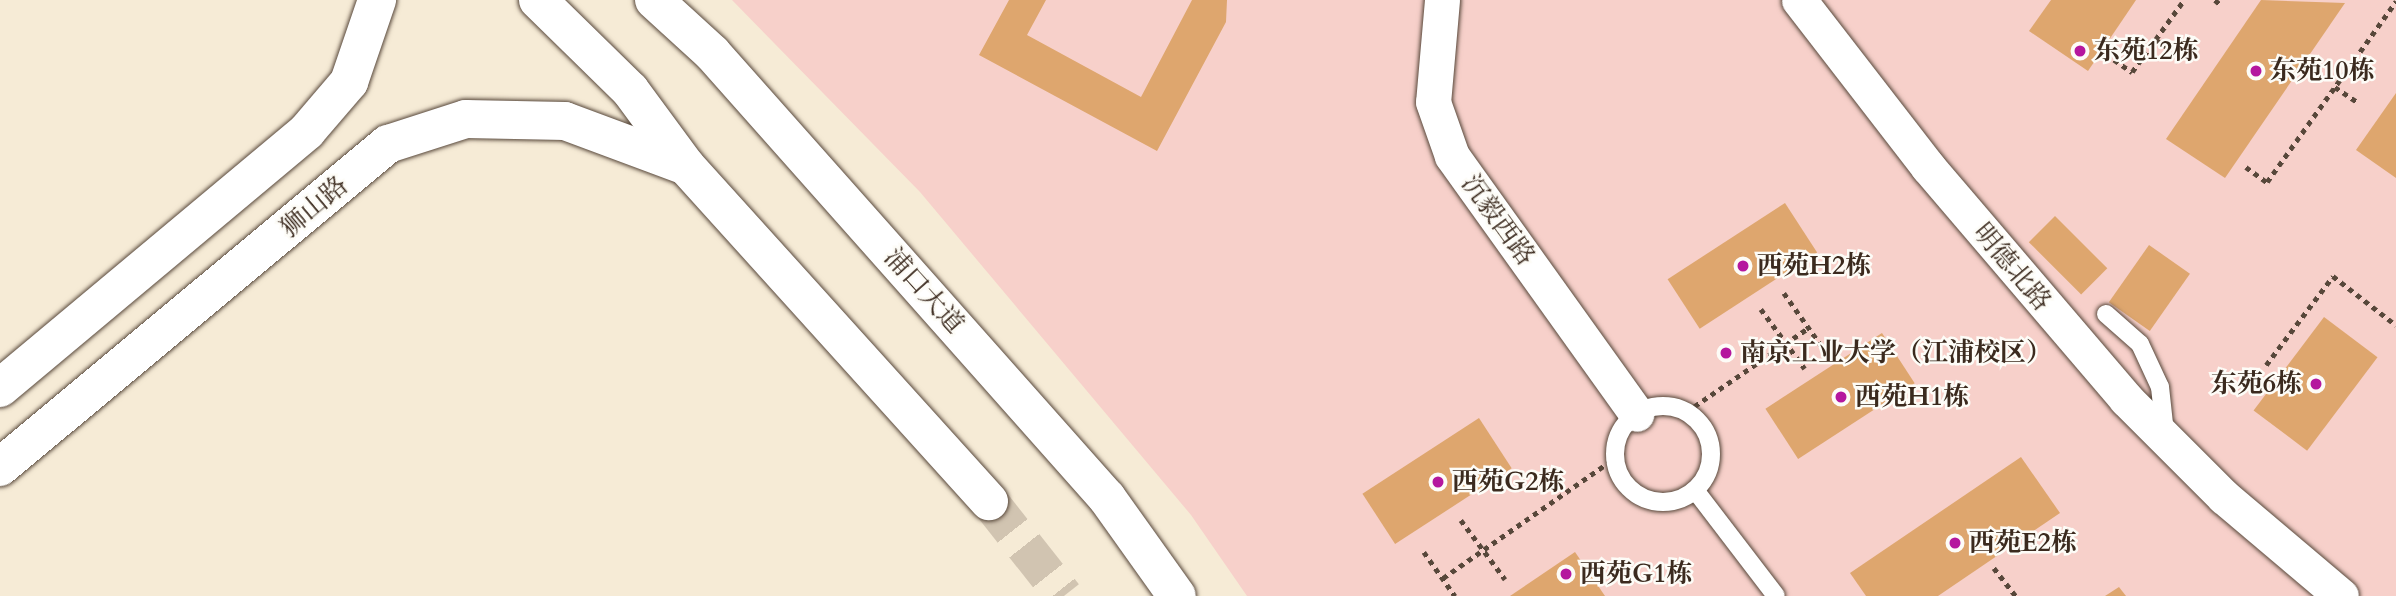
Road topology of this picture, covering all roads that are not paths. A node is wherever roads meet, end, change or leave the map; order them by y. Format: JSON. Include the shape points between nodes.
{"nodes":[{"id":1,"x":377,"y":0,"type":"edge"},
{"id":2,"x":538,"y":0,"type":"edge"},
{"id":3,"x":654,"y":0,"type":"edge"},
{"id":4,"x":1443,"y":0,"type":"edge"},
{"id":5,"x":1799,"y":0,"type":"edge"},
{"id":6,"x":686,"y":166,"type":"junction"},
{"id":7,"x":2106,"y":314,"type":"dead end"},
{"id":8,"x":0,"y":388,"type":"edge"},
{"id":9,"x":1637,"y":414,"type":"junction"},
{"id":10,"x":2166,"y":440,"type":"junction"},
{"id":11,"x":0,"y":467,"type":"edge"},
{"id":12,"x":1695,"y":490,"type":"junction"},
{"id":13,"x":989,"y":501,"type":"tunnel mouth"},
{"id":14,"x":1177,"y":596,"type":"edge"},
{"id":15,"x":1776,"y":596,"type":"edge"},
{"id":16,"x":2341,"y":596,"type":"edge"}],
"edges":[{"from":1,"to":8,"type":"main road","via":[[349,82],[307,131]]},
{"from":2,"to":6,"type":"main road","via":[[630,90]]},
{"from":3,"to":14,"type":"main road","name":"浦口大道","via":[[721,64],[1107,498]]},
{"from":4,"to":9,"type":"street","name":"沉毅西路","via":[[1433,102],[1452,156]]},
{"from":5,"to":10,"type":"street","name":"明德北路","via":[[2019,277]]},
{"from":6,"to":11,"type":"main road","name":"狮山路","via":[[565,121],[466,119],[388,144]]},
{"from":6,"to":13,"type":"main road"},
{"from":7,"to":10,"type":"lane","via":[[2140,344],[2160,387]]},
{"from":9,"to":12,"type":"lane","via":[[1660,406],[1686,412],[1703,427],[1712,456],[1709,472]]},
{"from":9,"to":12,"type":"lane","via":[[1620,431],[1615,458],[1621,478],[1644,499],[1674,501]]},
{"from":10,"to":16,"type":"street","name":"明德北路","via":[[2224,497]]},
{"from":12,"to":15,"type":"lane"}]}
